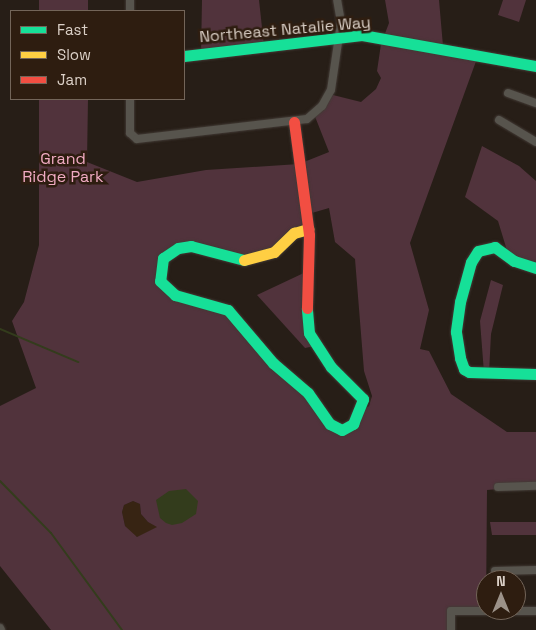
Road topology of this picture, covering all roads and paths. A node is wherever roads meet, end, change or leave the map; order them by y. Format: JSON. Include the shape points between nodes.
{"nodes":[{"id":1,"x":337,"y":0,"type":"edge"},
{"id":2,"x":340,"y":38,"type":"junction"},
{"id":3,"x":185,"y":56,"type":"edge"},
{"id":4,"x":536,"y":66,"type":"edge"},
{"id":5,"x":508,"y":93,"type":"dead end"},
{"id":6,"x":130,"y":100,"type":"edge"},
{"id":7,"x":536,"y":104,"type":"edge"},
{"id":8,"x":499,"y":120,"type":"dead end"},
{"id":9,"x":294,"y":122,"type":"junction"},
{"id":10,"x":536,"y":142,"type":"edge"},
{"id":11,"x":308,"y":230,"type":"junction"},
{"id":12,"x":536,"y":268,"type":"edge"},
{"id":13,"x":536,"y":374,"type":"edge"},
{"id":14,"x":536,"y":486,"type":"edge"},
{"id":15,"x":498,"y":487,"type":"dead end"},
{"id":16,"x":536,"y":611,"type":"edge"},
{"id":17,"x":451,"y":630,"type":"edge"}],
"edges":[{"from":1,"to":2,"type":"street"},
{"from":2,"to":3,"type":"street","name":"Northeast Natalie Way"},
{"from":2,"to":4,"type":"street","name":"Northeast Natalie Way","via":[[362,35],[386,38]]},
{"from":2,"to":9,"type":"street","via":[[330,90],[322,106],[307,119]]},
{"from":5,"to":7,"type":"street"},
{"from":6,"to":9,"type":"street","via":[[132,136],[142,139]]},
{"from":8,"to":10,"type":"street"},
{"from":9,"to":11,"type":"street"},
{"from":11,"to":11,"type":"street","via":[[306,316],[309,333],[331,367],[362,399],[350,428],[342,430],[334,428],[308,393],[273,363],[228,310],[175,296],[160,281],[163,258],[178,248],[191,246],[251,260],[274,252],[294,233]]},
{"from":12,"to":13,"type":"street","via":[[514,261],[495,247],[475,254],[457,318],[457,348],[464,369],[476,373]]},
{"from":14,"to":15,"type":"street"},
{"from":16,"to":17,"type":"street","via":[[451,611]]}]}
